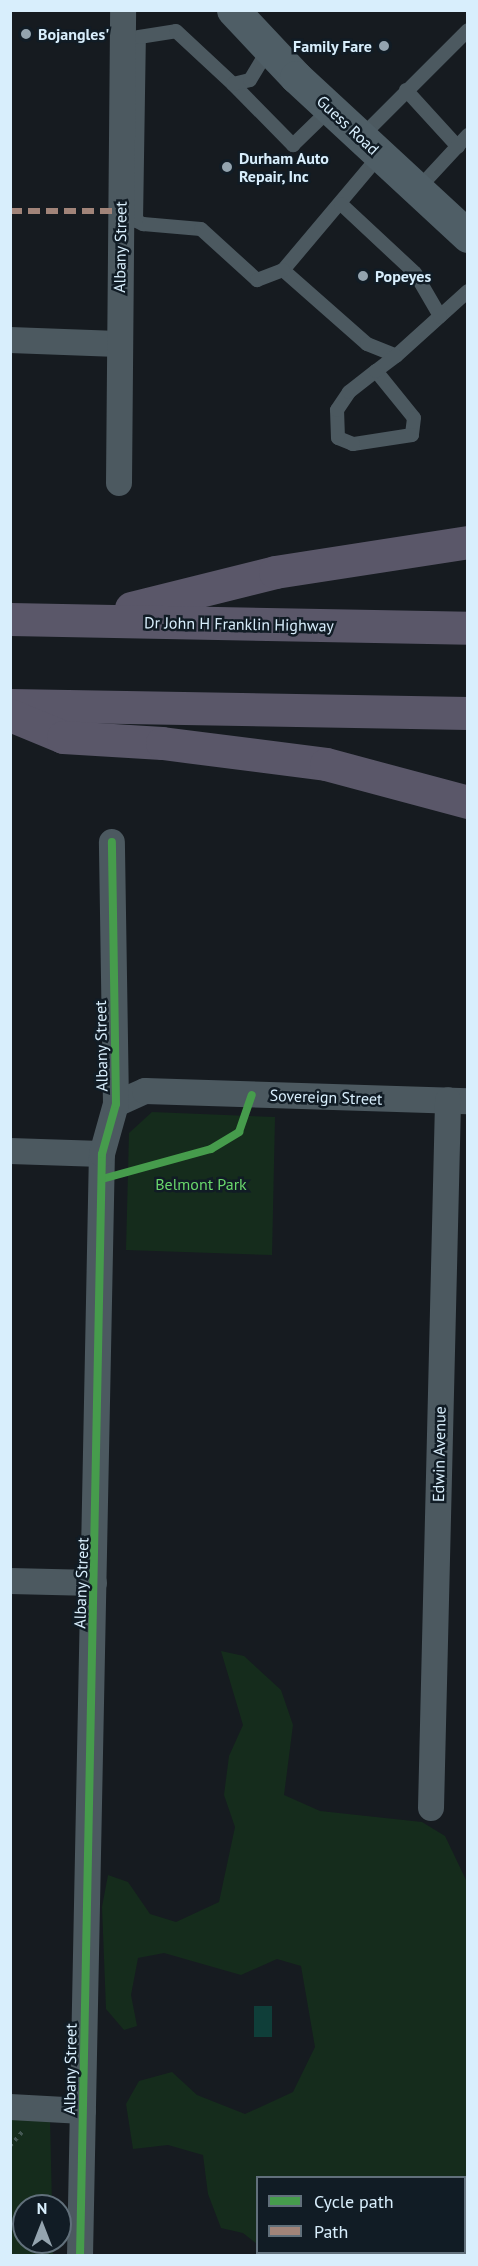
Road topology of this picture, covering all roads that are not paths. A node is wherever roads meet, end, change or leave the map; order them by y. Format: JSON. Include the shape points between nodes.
{"nodes":[{"id":1,"x":123,"y":10,"type":"edge"},
{"id":2,"x":234,"y":10,"type":"edge"},
{"id":3,"x":468,"y":30,"type":"edge"},
{"id":4,"x":130,"y":38,"type":"junction"},
{"id":5,"x":268,"y":48,"type":"junction"},
{"id":6,"x":232,"y":84,"type":"junction"},
{"id":7,"x":406,"y":90,"type":"junction"},
{"id":8,"x":330,"y":109,"type":"junction"},
{"id":9,"x":468,"y":135,"type":"edge"},
{"id":10,"x":370,"y":146,"type":"junction"},
{"id":11,"x":458,"y":147,"type":"junction"},
{"id":12,"x":417,"y":190,"type":"junction"},
{"id":13,"x":341,"y":204,"type":"junction"},
{"id":14,"x":128,"y":216,"type":"junction"},
{"id":15,"x":465,"y":228,"type":"edge"},
{"id":16,"x":283,"y":270,"type":"junction"},
{"id":17,"x":468,"y":291,"type":"edge"},
{"id":18,"x":440,"y":316,"type":"junction"},
{"id":19,"x":10,"y":340,"type":"edge"},
{"id":20,"x":118,"y":344,"type":"junction"},
{"id":21,"x":396,"y":356,"type":"junction"},
{"id":22,"x":376,"y":371,"type":"junction"},
{"id":23,"x":119,"y":483,"type":"dead end"},
{"id":24,"x":468,"y":542,"type":"edge"},
{"id":25,"x":10,"y":619,"type":"edge"},
{"id":26,"x":66,"y":621,"type":"junction"},
{"id":27,"x":468,"y":628,"type":"edge"},
{"id":28,"x":10,"y":705,"type":"edge"},
{"id":29,"x":468,"y":713,"type":"edge"},
{"id":30,"x":10,"y":715,"type":"edge"},
{"id":31,"x":468,"y":802,"type":"edge"},
{"id":32,"x":112,"y":842,"type":"dead end"},
{"id":33,"x":458,"y":1101,"type":"edge"},
{"id":34,"x":116,"y":1104,"type":"junction"},
{"id":35,"x":10,"y":1151,"type":"edge"},
{"id":36,"x":102,"y":1154,"type":"junction"},
{"id":37,"x":10,"y":1581,"type":"edge"},
{"id":38,"x":94,"y":1583,"type":"junction"},
{"id":39,"x":431,"y":1808,"type":"dead end"},
{"id":40,"x":10,"y":2107,"type":"edge"},
{"id":41,"x":82,"y":2111,"type":"junction"},
{"id":42,"x":80,"y":2256,"type":"edge"}],
"edges":[{"from":1,"to":4,"type":"street","name":"Albany Street"},
{"from":2,"to":5,"type":"main road","name":"Guess Road"},
{"from":3,"to":7,"type":"lane"},
{"from":4,"to":6,"type":"lane","via":[[176,31]]},
{"from":4,"to":14,"type":"street","name":"Albany Street"},
{"from":5,"to":6,"type":"lane","via":[[250,80]]},
{"from":5,"to":8,"type":"main road","name":"Guess Road"},
{"from":6,"to":8,"type":"lane","via":[[293,145]]},
{"from":7,"to":10,"type":"lane"},
{"from":7,"to":11,"type":"lane"},
{"from":8,"to":10,"type":"main road","name":"Guess Road"},
{"from":9,"to":11,"type":"lane"},
{"from":10,"to":12,"type":"main road","name":"Guess Road"},
{"from":10,"to":13,"type":"lane","via":[[358,186]]},
{"from":11,"to":12,"type":"lane"},
{"from":12,"to":15,"type":"main road","name":"Guess Road"},
{"from":13,"to":16,"type":"lane"},
{"from":13,"to":18,"type":"lane","via":[[415,273]]},
{"from":14,"to":16,"type":"lane","via":[[201,229],[257,280]]},
{"from":14,"to":20,"type":"street","name":"Albany Street"},
{"from":16,"to":21,"type":"lane","via":[[367,344]]},
{"from":17,"to":18,"type":"lane"},
{"from":18,"to":21,"type":"lane"},
{"from":19,"to":20,"type":"street"},
{"from":20,"to":23,"type":"street","name":"Albany Street"},
{"from":21,"to":22,"type":"lane"},
{"from":22,"to":22,"type":"lane","via":[[349,392],[337,410],[338,438],[353,444],[412,435],[414,418]]},
{"from":24,"to":26,"type":"highway","via":[[275,572]]},
{"from":25,"to":26,"type":"highway","name":"Dr John H Franklin Highway"},
{"from":26,"to":27,"type":"highway","name":"Dr John H Franklin Highway"},
{"from":28,"to":29,"type":"highway"},
{"from":30,"to":31,"type":"highway","via":[[63,738],[162,743],[326,764]]},
{"from":32,"to":34,"type":"street","name":"Albany Street"},
{"from":33,"to":34,"type":"street","name":"Sovereign Street","via":[[145,1091]]},
{"from":33,"to":39,"type":"street","name":"Edwin Avenue"},
{"from":34,"to":36,"type":"street","name":"Albany Street"},
{"from":35,"to":36,"type":"street"},
{"from":36,"to":38,"type":"street","name":"Albany Street"},
{"from":37,"to":38,"type":"street"},
{"from":38,"to":41,"type":"street","name":"Albany Street"},
{"from":40,"to":41,"type":"street"},
{"from":41,"to":42,"type":"street","name":"Albany Street"}]}
